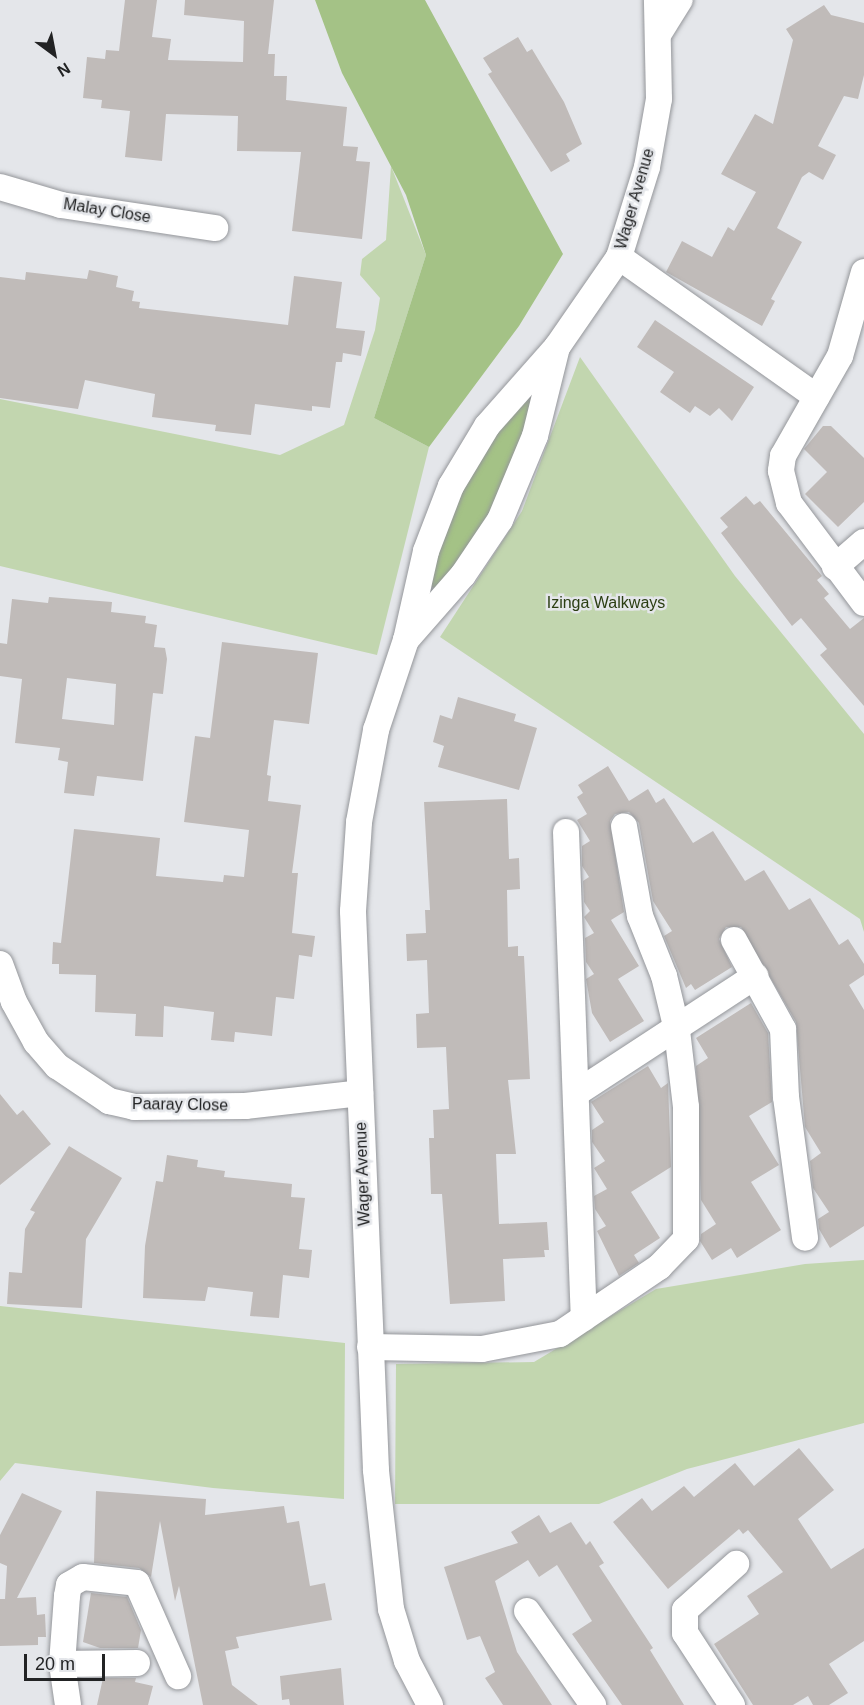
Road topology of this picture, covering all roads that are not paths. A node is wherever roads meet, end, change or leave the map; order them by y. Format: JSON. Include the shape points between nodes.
{"nodes":[{"id":1,"x":657,"y":0,"type":"edge"},
{"id":2,"x":680,"y":0,"type":"edge"},
{"id":3,"x":659,"y":33,"type":"junction"},
{"id":4,"x":0,"y":187,"type":"edge"},
{"id":5,"x":215,"y":228,"type":"dead end"},
{"id":6,"x":618,"y":257,"type":"junction"},
{"id":7,"x":864,"y":272,"type":"edge"},
{"id":8,"x":557,"y":347,"type":"junction"},
{"id":9,"x":818,"y":397,"type":"junction"},
{"id":10,"x":864,"y":542,"type":"edge"},
{"id":11,"x":835,"y":567,"type":"junction"},
{"id":12,"x":864,"y":603,"type":"edge"},
{"id":13,"x":406,"y":640,"type":"junction"},
{"id":14,"x":624,"y":826,"type":"dead end"},
{"id":15,"x":566,"y":832,"type":"dead end"},
{"id":16,"x":734,"y":940,"type":"dead end"},
{"id":17,"x":0,"y":964,"type":"edge"},
{"id":18,"x":755,"y":976,"type":"junction"},
{"id":19,"x":677,"y":1030,"type":"junction"},
{"id":20,"x":578,"y":1092,"type":"junction"},
{"id":21,"x":360,"y":1093,"type":"junction"},
{"id":22,"x":806,"y":1238,"type":"dead end"},
{"id":23,"x":584,"y":1318,"type":"junction"},
{"id":24,"x":370,"y":1347,"type":"junction"},
{"id":25,"x":736,"y":1564,"type":"dead end"},
{"id":26,"x":527,"y":1611,"type":"dead end"},
{"id":27,"x":137,"y":1663,"type":"dead end"},
{"id":28,"x":62,"y":1664,"type":"junction"},
{"id":29,"x":178,"y":1676,"type":"dead end"},
{"id":30,"x":68,"y":1705,"type":"edge"},
{"id":31,"x":430,"y":1705,"type":"edge"},
{"id":32,"x":592,"y":1705,"type":"edge"},
{"id":33,"x":732,"y":1705,"type":"edge"}],
"edges":[{"from":1,"to":3,"type":"street","name":"Wager Avenue"},
{"from":2,"to":3,"type":"street"},
{"from":3,"to":6,"type":"street","name":"Wager Avenue","via":[[659,99],[647,167]]},
{"from":4,"to":5,"type":"street","name":"Malay Close","via":[[61,205]]},
{"from":6,"to":8,"type":"street","name":"Wager Avenue"},
{"from":6,"to":9,"type":"street"},
{"from":7,"to":9,"type":"street","via":[[840,356]]},
{"from":8,"to":13,"type":"street","name":"Wager Avenue","via":[[535,436],[500,520],[463,575]]},
{"from":8,"to":13,"type":"street","name":"Wager Avenue","via":[[501,407],[451,486],[426,551]]},
{"from":9,"to":11,"type":"street","via":[[783,456],[781,471],[789,503]]},
{"from":10,"to":11,"type":"street"},
{"from":11,"to":12,"type":"street"},
{"from":13,"to":21,"type":"street","name":"Wager Avenue","via":[[376,730],[359,822],[353,911]]},
{"from":14,"to":19,"type":"street","via":[[640,916],[664,976]]},
{"from":15,"to":20,"type":"street"},
{"from":16,"to":18,"type":"street"},
{"from":17,"to":21,"type":"street","name":"Paaray Close","via":[[14,1002],[36,1042],[57,1066],[110,1101],[134,1107],[245,1106]]},
{"from":18,"to":19,"type":"street"},
{"from":18,"to":22,"type":"street","via":[[783,1029],[786,1097]]},
{"from":19,"to":20,"type":"street"},
{"from":19,"to":23,"type":"street","via":[[686,1107],[686,1239],[659,1267]]},
{"from":20,"to":23,"type":"street"},
{"from":21,"to":24,"type":"street","name":"Wager Avenue"},
{"from":23,"to":24,"type":"street","via":[[560,1334],[522,1345],[425,1350]]},
{"from":24,"to":31,"type":"street","name":"Wager Avenue","via":[[376,1470],[391,1609],[407,1661]]},
{"from":25,"to":33,"type":"street","via":[[686,1610],[685,1633]]},
{"from":26,"to":32,"type":"street"},
{"from":27,"to":28,"type":"street"},
{"from":28,"to":29,"type":"street","via":[[69,1586],[83,1577],[112,1579],[130,1581],[142,1589]]},
{"from":28,"to":30,"type":"street"}]}
